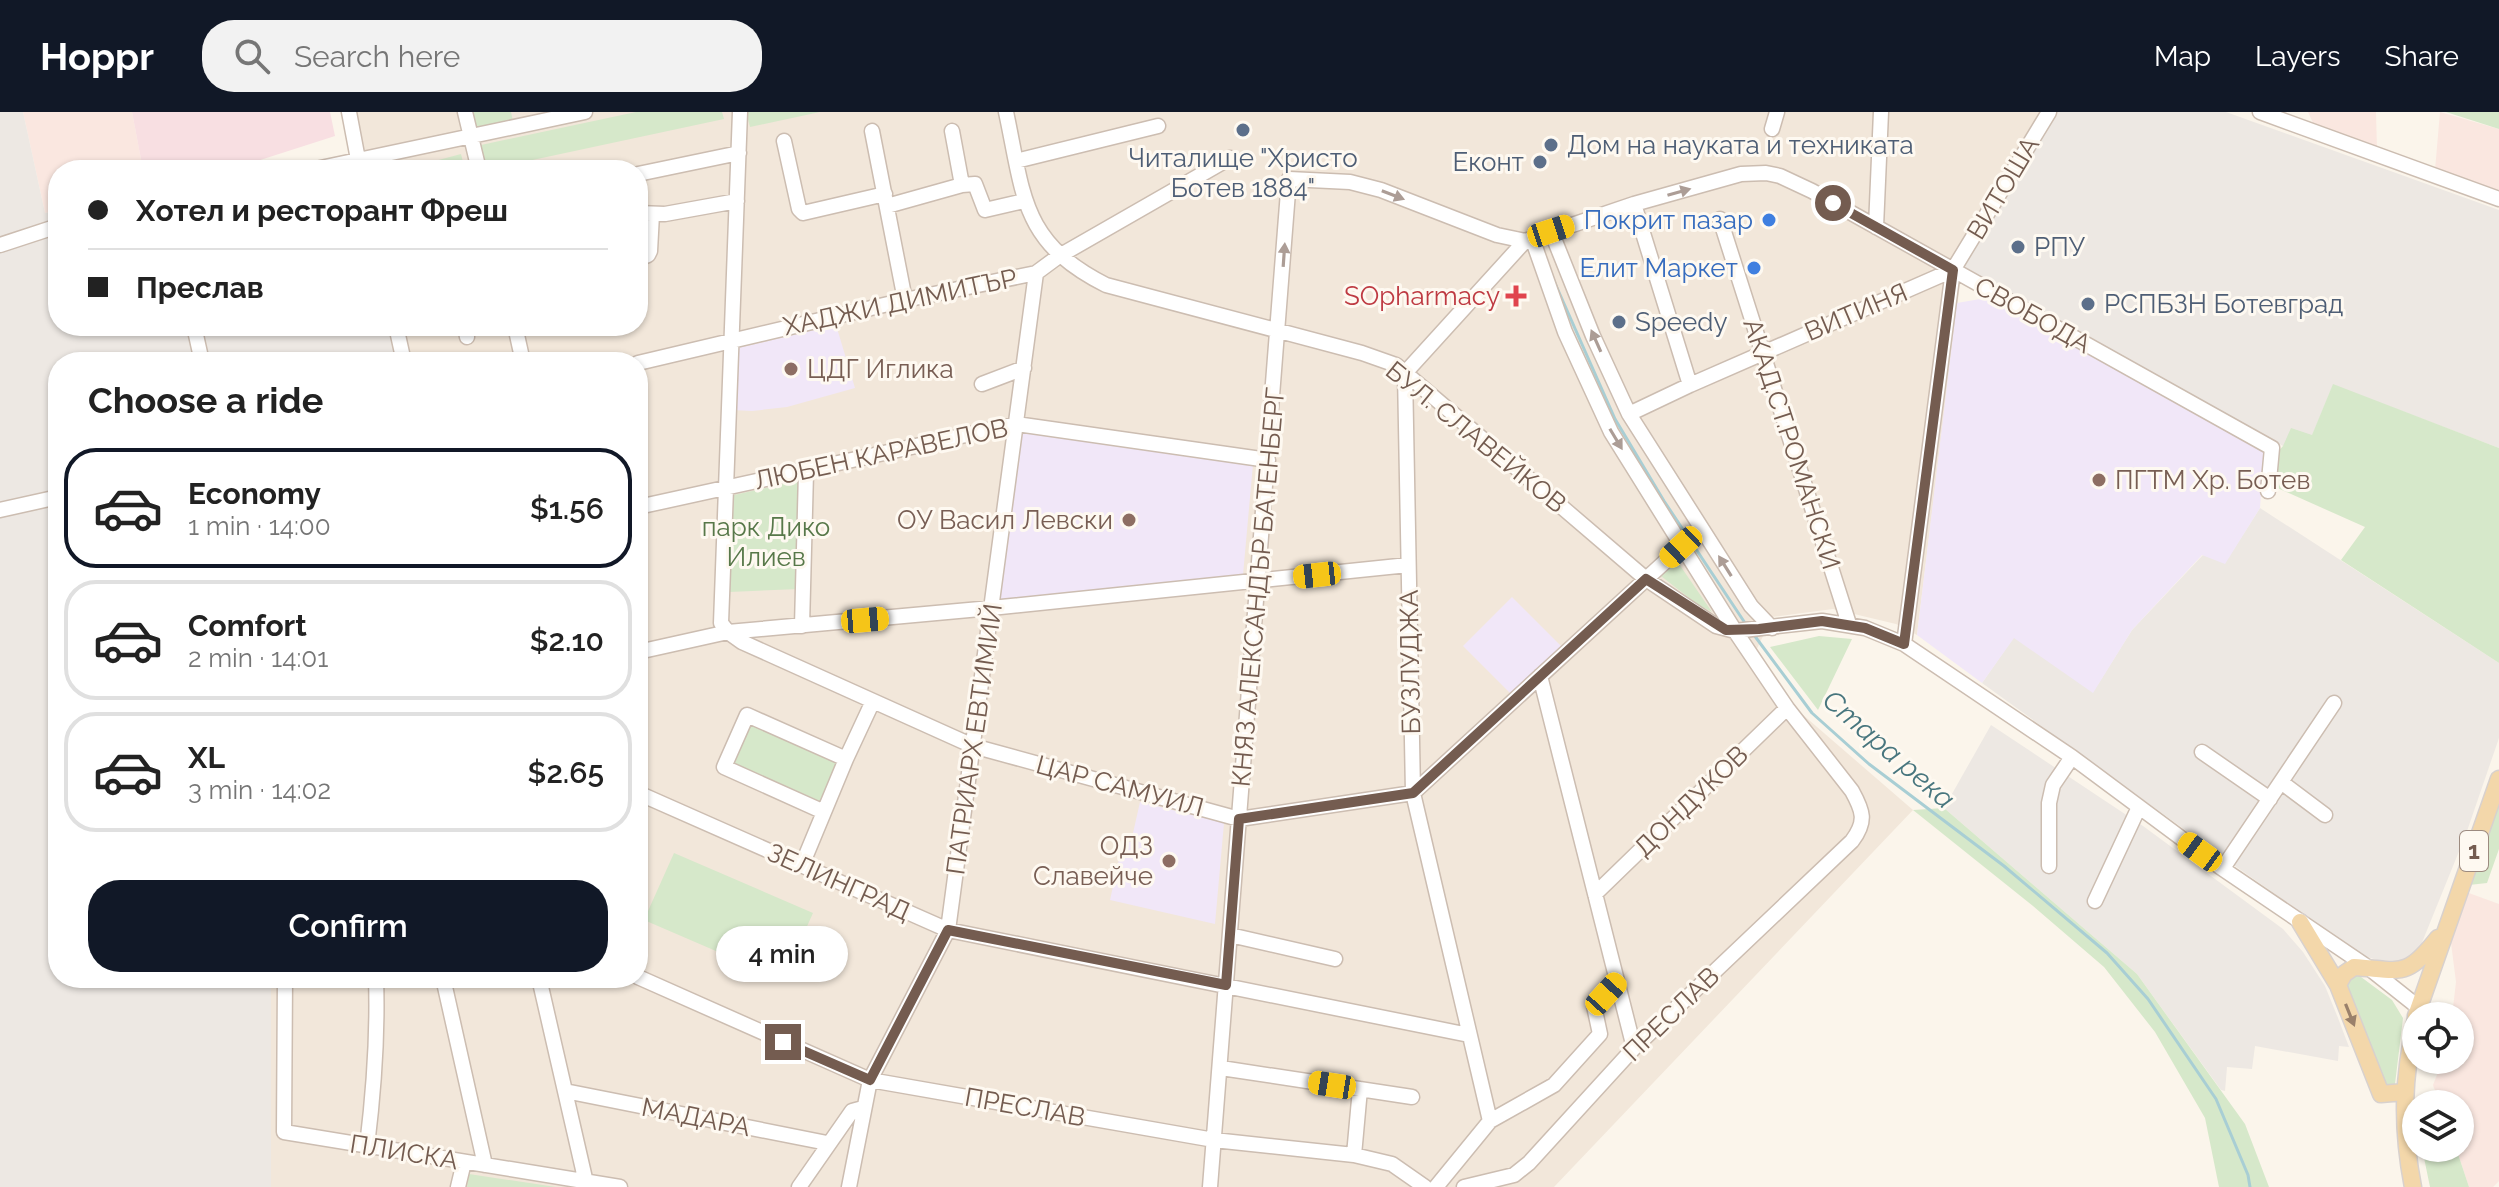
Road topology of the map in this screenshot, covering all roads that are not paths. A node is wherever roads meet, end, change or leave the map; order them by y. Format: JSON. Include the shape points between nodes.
{"nodes":[{"id":1,"x":349,"y":112,"type":"edge"},
{"id":2,"x":465,"y":112,"type":"edge"},
{"id":3,"x":585,"y":112,"type":"edge"},
{"id":4,"x":740,"y":112,"type":"edge"},
{"id":5,"x":1006,"y":112,"type":"edge"},
{"id":6,"x":1777,"y":112,"type":"edge"},
{"id":7,"x":1881,"y":112,"type":"edge"},
{"id":8,"x":2049,"y":112,"type":"edge"},
{"id":9,"x":2260,"y":112,"type":"edge"},
{"id":10,"x":2294,"y":118,"type":"edge"},
{"id":11,"x":1158,"y":126,"type":"dead end"},
{"id":12,"x":1772,"y":129,"type":"dead end"},
{"id":13,"x":872,"y":131,"type":"dead end"},
{"id":14,"x":952,"y":131,"type":"dead end"},
{"id":15,"x":471,"y":136,"type":"junction"},
{"id":16,"x":784,"y":141,"type":"dead end"},
{"id":17,"x":739,"y":153,"type":"junction"},
{"id":18,"x":1230,"y":158,"type":"dead end"},
{"id":19,"x":358,"y":160,"type":"edge"},
{"id":20,"x":378,"y":160,"type":"edge"},
{"id":21,"x":477,"y":160,"type":"edge"},
{"id":22,"x":1016,"y":161,"type":"junction"},
{"id":23,"x":648,"y":172,"type":"edge"},
{"id":24,"x":962,"y":185,"type":"junction"},
{"id":25,"x":2499,"y":199,"type":"edge"},
{"id":26,"x":886,"y":200,"type":"junction"},
{"id":27,"x":737,"y":201,"type":"junction"},
{"id":28,"x":1024,"y":201,"type":"junction"},
{"id":29,"x":1634,"y":204,"type":"junction"},
{"id":30,"x":648,"y":214,"type":"edge"},
{"id":31,"x":1720,"y":219,"type":"dead end"},
{"id":32,"x":1876,"y":227,"type":"junction"},
{"id":33,"x":48,"y":229,"type":"edge"},
{"id":34,"x":1551,"y":231,"type":"junction"},
{"id":35,"x":1528,"y":240,"type":"junction"},
{"id":36,"x":0,"y":245,"type":"edge"},
{"id":37,"x":1059,"y":256,"type":"junction"},
{"id":38,"x":1953,"y":270,"type":"junction"},
{"id":39,"x":1036,"y":273,"type":"junction"},
{"id":40,"x":905,"y":300,"type":"junction"},
{"id":41,"x":1278,"y":330,"type":"junction"},
{"id":42,"x":731,"y":339,"type":"junction"},
{"id":43,"x":1763,"y":353,"type":"junction"},
{"id":44,"x":648,"y":360,"type":"edge"},
{"id":45,"x":1024,"y":368,"type":"junction"},
{"id":46,"x":1405,"y":373,"type":"junction"},
{"id":47,"x":982,"y":384,"type":"dead end"},
{"id":48,"x":1690,"y":385,"type":"junction"},
{"id":49,"x":1629,"y":414,"type":"junction"},
{"id":50,"x":1016,"y":424,"type":"junction"},
{"id":51,"x":1268,"y":460,"type":"junction"},
{"id":52,"x":806,"y":472,"type":"junction"},
{"id":53,"x":727,"y":488,"type":"junction"},
{"id":54,"x":2268,"y":491,"type":"dead end"},
{"id":55,"x":48,"y":499,"type":"edge"},
{"id":56,"x":648,"y":505,"type":"edge"},
{"id":57,"x":0,"y":510,"type":"edge"},
{"id":58,"x":1681,"y":547,"type":"junction"},
{"id":59,"x":1408,"y":565,"type":"junction"},
{"id":60,"x":1646,"y":579,"type":"junction"},
{"id":61,"x":1256,"y":581,"type":"junction"},
{"id":62,"x":991,"y":608,"type":"junction"},
{"id":63,"x":1849,"y":624,"type":"junction"},
{"id":64,"x":802,"y":626,"type":"junction"},
{"id":65,"x":1753,"y":630,"type":"junction"},
{"id":66,"x":728,"y":632,"type":"junction"},
{"id":67,"x":1904,"y":644,"type":"junction"},
{"id":68,"x":648,"y":650,"type":"edge"},
{"id":69,"x":1540,"y":676,"type":"junction"},
{"id":70,"x":873,"y":701,"type":"junction"},
{"id":71,"x":2334,"y":703,"type":"dead end"},
{"id":72,"x":1787,"y":708,"type":"junction"},
{"id":73,"x":973,"y":746,"type":"junction"},
{"id":74,"x":2202,"y":752,"type":"dead end"},
{"id":75,"x":2072,"y":757,"type":"junction"},
{"id":76,"x":846,"y":759,"type":"junction"},
{"id":77,"x":2499,"y":779,"type":"edge"},
{"id":78,"x":2281,"y":782,"type":"junction"},
{"id":79,"x":1413,"y":793,"type":"junction"},
{"id":80,"x":648,"y":797,"type":"edge"},
{"id":81,"x":2270,"y":799,"type":"junction"},
{"id":82,"x":2139,"y":807,"type":"junction"},
{"id":83,"x":824,"y":812,"type":"junction"},
{"id":84,"x":2325,"y":815,"type":"dead end"},
{"id":85,"x":1239,"y":819,"type":"junction"},
{"id":86,"x":802,"y":865,"type":"junction"},
{"id":87,"x":2049,"y":866,"type":"dead end"},
{"id":88,"x":2223,"y":868,"type":"junction"},
{"id":89,"x":1595,"y":894,"type":"junction"},
{"id":90,"x":2095,"y":901,"type":"dead end"},
{"id":91,"x":2300,"y":922,"type":"junction"},
{"id":92,"x":2448,"y":924,"type":"junction"},
{"id":93,"x":948,"y":930,"type":"junction"},
{"id":94,"x":1230,"y":935,"type":"junction"},
{"id":95,"x":1335,"y":959,"type":"dead end"},
{"id":96,"x":2369,"y":968,"type":"junction"},
{"id":97,"x":648,"y":981,"type":"edge"},
{"id":98,"x":1617,"y":981,"type":"junction"},
{"id":99,"x":1226,"y":985,"type":"junction"},
{"id":100,"x":2338,"y":985,"type":"junction"},
{"id":101,"x":285,"y":988,"type":"edge"},
{"id":102,"x":376,"y":988,"type":"edge"},
{"id":103,"x":445,"y":988,"type":"edge"},
{"id":104,"x":541,"y":988,"type":"edge"},
{"id":105,"x":2410,"y":1002,"type":"edge"},
{"id":106,"x":2420,"y":1002,"type":"edge"},
{"id":107,"x":1469,"y":1035,"type":"junction"},
{"id":108,"x":1634,"y":1048,"type":"junction"},
{"id":109,"x":1221,"y":1068,"type":"junction"},
{"id":110,"x":870,"y":1080,"type":"junction"},
{"id":111,"x":1360,"y":1089,"type":"junction"},
{"id":112,"x":565,"y":1091,"type":"junction"},
{"id":113,"x":2402,"y":1092,"type":"edge"},
{"id":114,"x":1412,"y":1097,"type":"dead end"},
{"id":115,"x":863,"y":1108,"type":"junction"},
{"id":116,"x":1490,"y":1121,"type":"junction"},
{"id":117,"x":1214,"y":1140,"type":"junction"},
{"id":118,"x":827,"y":1143,"type":"junction"},
{"id":119,"x":367,"y":1146,"type":"junction"},
{"id":120,"x":1354,"y":1155,"type":"junction"},
{"id":121,"x":464,"y":1162,"type":"junction"},
{"id":122,"x":2409,"y":1162,"type":"edge"},
{"id":123,"x":485,"y":1165,"type":"junction"},
{"id":124,"x":587,"y":1184,"type":"edge"},
{"id":125,"x":458,"y":1187,"type":"edge"},
{"id":126,"x":620,"y":1187,"type":"edge"},
{"id":127,"x":799,"y":1187,"type":"edge"},
{"id":128,"x":849,"y":1187,"type":"edge"},
{"id":129,"x":1210,"y":1187,"type":"edge"},
{"id":130,"x":1425,"y":1187,"type":"edge"},
{"id":131,"x":1436,"y":1187,"type":"edge"},
{"id":132,"x":1464,"y":1187,"type":"edge"},
{"id":133,"x":2413,"y":1187,"type":"edge"}],
"edges":[{"from":1,"to":19,"type":"street"},
{"from":2,"to":15,"type":"street"},
{"from":3,"to":15,"type":"street"},
{"from":4,"to":17,"type":"street"},
{"from":5,"to":22,"type":"street"},
{"from":6,"to":12,"type":"street"},
{"from":7,"to":32,"type":"street"},
{"from":8,"to":38,"type":"street","name":"ВИТОША"},
{"from":9,"to":10,"type":"street"},
{"from":10,"to":25,"type":"street"},
{"from":11,"to":22,"type":"street"},
{"from":13,"to":26,"type":"street"},
{"from":14,"to":24,"type":"street"},
{"from":15,"to":20,"type":"street"},
{"from":15,"to":21,"type":"street"},
{"from":16,"to":26,"type":"street","via":[[803,213]]},
{"from":17,"to":23,"type":"street"},
{"from":17,"to":27,"type":"street"},
{"from":18,"to":37,"type":"street","name":"ХАДЖИ ДИМИТЪР"},
{"from":22,"to":28,"type":"street"},
{"from":24,"to":26,"type":"street"},
{"from":24,"to":28,"type":"street","via":[[975,184],[985,210]]},
{"from":26,"to":40,"type":"street"},
{"from":27,"to":30,"type":"street"},
{"from":27,"to":42,"type":"street"},
{"from":28,"to":37,"type":"street","name":"БУЛ. СЛАВЕЙКОВ"},
{"from":29,"to":32,"type":"street","name":"СВОБОДА","one_way":true,"via":[[1741,174],[1766,173],[1792,181]]},
{"from":29,"to":34,"type":"street","name":"СВОБОДА"},
{"from":29,"to":48,"type":"street"},
{"from":31,"to":43,"type":"street","name":"АКАД.СТ.РОМАНСКИ"},
{"from":32,"to":38,"type":"street","name":"СВОБОДА"},
{"from":33,"to":36,"type":"street"},
{"from":34,"to":35,"type":"street","name":"СВОБОДА"},
{"from":49,"to":34,"type":"street","one_way":true},
{"from":41,"to":35,"type":"street","name":"КНЯЗ АЛЕКСАНДЪР БАТЕНБЕРГ","one_way":true,"via":[[1289,179],[1350,182],[1497,235]]},
{"from":35,"to":46,"type":"street"},
{"from":35,"to":58,"type":"street","one_way":true,"via":[[1606,421]]},
{"from":37,"to":39,"type":"street","name":"ХАДЖИ ДИМИТЪР"},
{"from":37,"to":41,"type":"street","name":"БУЛ. СЛАВЕЙКОВ","via":[[1106,285]]},
{"from":38,"to":43,"type":"street","name":"ВИТИНЯ"},
{"from":38,"to":54,"type":"street","name":"СВОБОДА","via":[[2272,448]]},
{"from":38,"to":67,"type":"street","name":"ВИТОША"},
{"from":39,"to":40,"type":"street","name":"ХАДЖИ ДИМИТЪР"},
{"from":39,"to":45,"type":"street","name":"ПАТРИАРХ ЕВТИМИЙ"},
{"from":40,"to":42,"type":"street","name":"ХАДЖИ ДИМИТЪР"},
{"from":41,"to":46,"type":"street","name":"БУЛ. СЛАВЕЙКОВ","via":[[1382,359]]},
{"from":41,"to":51,"type":"street","name":"КНЯЗ АЛЕКСАНДЪР БАТЕНБЕРГ"},
{"from":42,"to":44,"type":"street","name":"ХАДЖИ ДИМИТЪР"},
{"from":42,"to":53,"type":"street"},
{"from":43,"to":48,"type":"street","name":"ВИТИНЯ"},
{"from":43,"to":63,"type":"street","name":"АКАД.СТ.РОМАНСКИ"},
{"from":45,"to":47,"type":"street"},
{"from":45,"to":50,"type":"street","name":"ПАТРИАРХ ЕВТИМИЙ"},
{"from":46,"to":59,"type":"street","name":"БУЗЛУДЖА"},
{"from":46,"to":60,"type":"street","name":"БУЛ. СЛАВЕЙКОВ"},
{"from":48,"to":49,"type":"street","name":"ВИТИНЯ"},
{"from":65,"to":49,"type":"street","one_way":true,"via":[[1751,606]]},
{"from":50,"to":51,"type":"street","name":"ЛЮБЕН КАРАВЕЛОВ"},
{"from":50,"to":52,"type":"street","name":"ЛЮБЕН КАРАВЕЛОВ"},
{"from":50,"to":62,"type":"street","name":"ПАТРИАРХ ЕВТИМИЙ"},
{"from":51,"to":61,"type":"street","name":"КНЯЗ АЛЕКСАНДЪР БАТЕНБЕРГ"},
{"from":52,"to":53,"type":"street","name":"ЛЮБЕН КАРАВЕЛОВ"},
{"from":52,"to":64,"type":"street"},
{"from":53,"to":56,"type":"street","name":"ЛЮБЕН КАРАВЕЛОВ"},
{"from":53,"to":66,"type":"street","via":[[721,623]]},
{"from":55,"to":57,"type":"street"},
{"from":58,"to":60,"type":"street"},
{"from":58,"to":65,"type":"street"},
{"from":59,"to":61,"type":"street"},
{"from":59,"to":79,"type":"street","name":"БУЗЛУДЖА"},
{"from":60,"to":65,"type":"street","name":"БУЛ. СЛАВЕЙКОВ","via":[[1716,626]]},
{"from":60,"to":69,"type":"street"},
{"from":61,"to":62,"type":"street"},
{"from":61,"to":85,"type":"street","name":"КНЯЗ АЛЕКСАНДЪР БАТЕНБЕРГ"},
{"from":62,"to":64,"type":"street"},
{"from":62,"to":73,"type":"street","name":"ПАТРИАРХ ЕВТИМИЙ"},
{"from":63,"to":65,"type":"street","via":[[1822,621]]},
{"from":63,"to":67,"type":"street"},
{"from":64,"to":66,"type":"street"},
{"from":65,"to":72,"type":"street"},
{"from":66,"to":68,"type":"street"},
{"from":66,"to":70,"type":"street","name":"ЦАР САМУИЛ"},
{"from":67,"to":75,"type":"street"},
{"from":69,"to":79,"type":"street"},
{"from":69,"to":89,"type":"street"},
{"from":70,"to":73,"type":"street","name":"ЦАР САМУИЛ"},
{"from":70,"to":76,"type":"street"},
{"from":71,"to":78,"type":"street"},
{"from":72,"to":89,"type":"street","name":"ДОНДУКОВ"},
{"from":72,"to":108,"type":"street","name":"ПРЕСЛАВ","via":[[1852,791],[1860,806],[1861,829]]},
{"from":73,"to":85,"type":"street","name":"ЦАР САМУИЛ"},
{"from":73,"to":93,"type":"street","name":"ПАТРИАРХ ЕВТИМИЙ"},
{"from":74,"to":81,"type":"street"},
{"from":75,"to":82,"type":"street"},
{"from":75,"to":87,"type":"street","via":[[2053,785],[2049,803]]},
{"from":76,"to":83,"type":"street"},
{"from":76,"to":83,"type":"street","via":[[747,715],[724,767]]},
{"from":77,"to":92,"type":"main road","number":"1"},
{"from":78,"to":81,"type":"street"},
{"from":78,"to":84,"type":"street"},
{"from":79,"to":85,"type":"street","name":"ЦАР САМУИЛ"},
{"from":79,"to":107,"type":"street","name":"БУЗЛУДЖА"},
{"from":80,"to":86,"type":"street","name":"ЗЕЛИНГРАД"},
{"from":81,"to":88,"type":"street"},
{"from":82,"to":88,"type":"street"},
{"from":82,"to":90,"type":"street"},
{"from":83,"to":86,"type":"street"},
{"from":85,"to":94,"type":"street","name":"КНЯЗ АЛЕКСАНДЪР БАТЕНБЕРГ"},
{"from":86,"to":93,"type":"street","name":"ЗЕЛИНГРАД"},
{"from":88,"to":91,"type":"street"},
{"from":89,"to":98,"type":"street"},
{"from":91,"to":96,"type":"street"},
{"from":91,"to":100,"type":"main road"},
{"from":92,"to":96,"type":"main road","via":[[2411,967]]},
{"from":92,"to":106,"type":"main road","number":"1"},
{"from":93,"to":99,"type":"street","name":"ЗЕЛИНГРАД"},
{"from":93,"to":110,"type":"street","name":"ПАТРИАРХ ЕВТИМИЙ"},
{"from":94,"to":95,"type":"street"},
{"from":94,"to":99,"type":"street","name":"КНЯЗ АЛЕКСАНДЪР БАТЕНБЕРГ"},
{"from":96,"to":100,"type":"main road","via":[[2349,969]]},
{"from":96,"to":105,"type":"street"},
{"from":97,"to":110,"type":"street","name":"ПРЕСЛАВ"},
{"from":98,"to":108,"type":"street"},
{"from":98,"to":116,"type":"street","name":"ПРЕСЛАВ","via":[[1594,1006],[1600,1034],[1554,1085]]},
{"from":99,"to":107,"type":"street","name":"ЗЕЛИНГРАД"},
{"from":99,"to":109,"type":"street","name":"КНЯЗ АЛЕКСАНДЪР БАТЕНБЕРГ"},
{"from":100,"to":113,"type":"main road","one_way":true,"via":[[2381,1094]]},
{"from":101,"to":119,"type":"street","name":"ПЛИСКА","via":[[284,1132]]},
{"from":102,"to":119,"type":"street","via":[[375,1080]]},
{"from":103,"to":123,"type":"street"},
{"from":104,"to":112,"type":"street"},
{"from":107,"to":116,"type":"street","name":"БУЗЛУДЖА"},
{"from":108,"to":132,"type":"street","name":"ПРЕСЛАВ","via":[[1529,1163],[1514,1175]]},
{"from":109,"to":111,"type":"street"},
{"from":109,"to":117,"type":"street","name":"КНЯЗ АЛЕКСАНДЪР БАТЕНБЕРГ"},
{"from":110,"to":115,"type":"street","name":"ПАТРИАРХ ЕВТИМИЙ"},
{"from":110,"to":117,"type":"street","name":"ПРЕСЛАВ"},
{"from":111,"to":114,"type":"street"},
{"from":111,"to":120,"type":"street"},
{"from":112,"to":118,"type":"street","name":"МАДАРА"},
{"from":112,"to":124,"type":"street"},
{"from":115,"to":118,"type":"street","via":[[852,1111]]},
{"from":115,"to":128,"type":"street","name":"ПАТРИАРХ ЕВТИМИЙ"},
{"from":116,"to":131,"type":"street"},
{"from":117,"to":120,"type":"street","name":"ПРЕСЛАВ"},
{"from":117,"to":129,"type":"street","name":"КНЯЗ АЛЕКСАНДЪР БАТЕНБЕРГ"},
{"from":118,"to":127,"type":"street"},
{"from":119,"to":121,"type":"street","name":"ПЛИСКА"},
{"from":120,"to":130,"type":"street","name":"ПРЕСЛАВ","via":[[1392,1164]]},
{"from":121,"to":123,"type":"street","name":"ПЛИСКА"},
{"from":121,"to":125,"type":"street"},
{"from":122,"to":133,"type":"main road","number":"1"},
{"from":123,"to":124,"type":"street","name":"ПЛИСКА"},
{"from":124,"to":126,"type":"street","name":"ПЛИСКА"}]}
